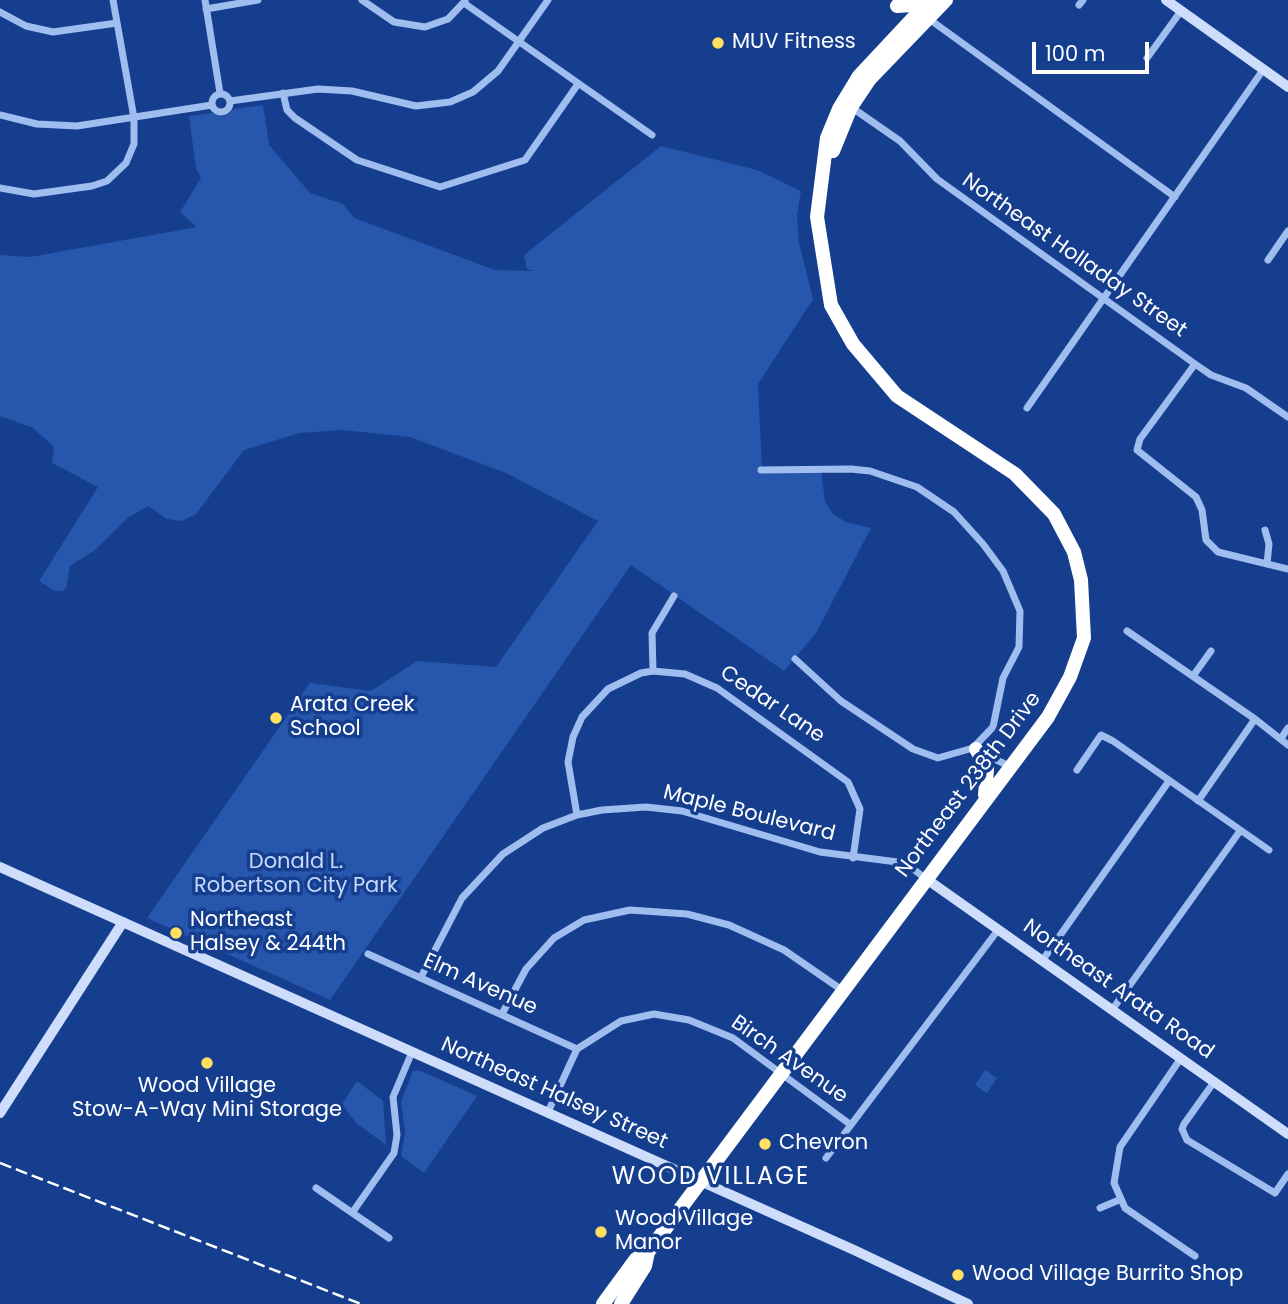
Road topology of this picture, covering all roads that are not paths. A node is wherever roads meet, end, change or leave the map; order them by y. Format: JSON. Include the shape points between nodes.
{"nodes":[{"id":1,"x":113,"y":0,"type":"edge"},
{"id":2,"x":258,"y":0,"type":"edge"},
{"id":3,"x":362,"y":0,"type":"edge"},
{"id":4,"x":548,"y":0,"type":"edge"},
{"id":5,"x":946,"y":0,"type":"edge"},
{"id":6,"x":1166,"y":0,"type":"edge"},
{"id":7,"x":465,"y":1,"type":"edge"},
{"id":8,"x":205,"y":4,"type":"edge"},
{"id":9,"x":928,"y":8,"type":"edge"},
{"id":10,"x":1181,"y":10,"type":"junction"},
{"id":11,"x":0,"y":12,"type":"edge"},
{"id":12,"x":117,"y":23,"type":"junction"},
{"id":13,"x":901,"y":31,"type":"junction"},
{"id":14,"x":519,"y":42,"type":"junction"},
{"id":15,"x":1147,"y":58,"type":"dead end"},
{"id":16,"x":1264,"y":70,"type":"junction"},
{"id":17,"x":578,"y":84,"type":"junction"},
{"id":18,"x":1288,"y":87,"type":"edge"},
{"id":19,"x":220,"y":93,"type":"junction"},
{"id":20,"x":283,"y":93,"type":"junction"},
{"id":21,"x":230,"y":101,"type":"junction"},
{"id":22,"x":847,"y":103,"type":"junction"},
{"id":23,"x":212,"y":105,"type":"junction"},
{"id":24,"x":0,"y":115,"type":"edge"},
{"id":25,"x":134,"y":118,"type":"junction"},
{"id":26,"x":652,"y":135,"type":"dead end"},
{"id":27,"x":0,"y":188,"type":"edge"},
{"id":28,"x":1175,"y":197,"type":"junction"},
{"id":29,"x":1288,"y":231,"type":"edge"},
{"id":30,"x":1268,"y":260,"type":"dead end"},
{"id":31,"x":1104,"y":298,"type":"junction"},
{"id":32,"x":1195,"y":364,"type":"junction"},
{"id":33,"x":1027,"y":408,"type":"dead end"},
{"id":34,"x":1288,"y":417,"type":"edge"},
{"id":35,"x":761,"y":470,"type":"dead end"},
{"id":36,"x":1265,"y":530,"type":"dead end"},
{"id":37,"x":1267,"y":564,"type":"junction"},
{"id":38,"x":1288,"y":569,"type":"edge"},
{"id":39,"x":674,"y":596,"type":"dead end"},
{"id":40,"x":1127,"y":631,"type":"dead end"},
{"id":41,"x":1211,"y":651,"type":"dead end"},
{"id":42,"x":795,"y":659,"type":"dead end"},
{"id":43,"x":653,"y":671,"type":"junction"},
{"id":44,"x":1194,"y":676,"type":"junction"},
{"id":45,"x":1255,"y":719,"type":"junction"},
{"id":46,"x":1288,"y":728,"type":"edge"},
{"id":47,"x":1282,"y":737,"type":"junction"},
{"id":48,"x":1288,"y":745,"type":"edge"},
{"id":49,"x":974,"y":749,"type":"junction"},
{"id":50,"x":1009,"y":766,"type":"junction"},
{"id":51,"x":1077,"y":770,"type":"dead end"},
{"id":52,"x":1169,"y":781,"type":"junction"},
{"id":53,"x":1198,"y":801,"type":"junction"},
{"id":54,"x":982,"y":803,"type":"junction"},
{"id":55,"x":577,"y":815,"type":"junction"},
{"id":56,"x":1240,"y":831,"type":"junction"},
{"id":57,"x":1269,"y":850,"type":"dead end"},
{"id":58,"x":853,"y":858,"type":"junction"},
{"id":59,"x":0,"y":867,"type":"edge"},
{"id":60,"x":919,"y":874,"type":"junction"},
{"id":61,"x":123,"y":922,"type":"junction"},
{"id":62,"x":998,"y":929,"type":"junction"},
{"id":63,"x":368,"y":954,"type":"dead end"},
{"id":64,"x":1042,"y":961,"type":"junction"},
{"id":65,"x":421,"y":977,"type":"junction"},
{"id":66,"x":842,"y":990,"type":"junction"},
{"id":67,"x":1112,"y":1010,"type":"junction"},
{"id":68,"x":502,"y":1014,"type":"junction"},
{"id":69,"x":577,"y":1049,"type":"junction"},
{"id":70,"x":412,"y":1052,"type":"junction"},
{"id":71,"x":1181,"y":1058,"type":"junction"},
{"id":72,"x":780,"y":1072,"type":"junction"},
{"id":73,"x":1214,"y":1082,"type":"junction"},
{"id":74,"x":548,"y":1112,"type":"junction"},
{"id":75,"x":0,"y":1113,"type":"edge"},
{"id":76,"x":850,"y":1125,"type":"junction"},
{"id":77,"x":1288,"y":1134,"type":"edge"},
{"id":78,"x":826,"y":1158,"type":"dead end"},
{"id":79,"x":1288,"y":1174,"type":"edge"},
{"id":80,"x":699,"y":1181,"type":"junction"},
{"id":81,"x":316,"y":1188,"type":"dead end"},
{"id":82,"x":1119,"y":1200,"type":"junction"},
{"id":83,"x":1100,"y":1209,"type":"dead end"},
{"id":84,"x":352,"y":1213,"type":"junction"},
{"id":85,"x":388,"y":1238,"type":"dead end"},
{"id":86,"x":648,"y":1252,"type":"junction"},
{"id":87,"x":1195,"y":1256,"type":"dead end"},
{"id":88,"x":603,"y":1304,"type":"edge"},
{"id":89,"x":621,"y":1304,"type":"edge"},
{"id":90,"x":968,"y":1304,"type":"edge"}],
"edges":[{"from":1,"to":12,"type":"street"},
{"from":2,"to":8,"type":"street"},
{"from":3,"to":7,"type":"street","via":[[394,22],[412,27],[442,23]]},
{"from":4,"to":14,"type":"street"},
{"from":5,"to":9,"type":"highway"},
{"from":6,"to":10,"type":"street"},
{"from":7,"to":14,"type":"street"},
{"from":8,"to":19,"type":"street"},
{"from":9,"to":13,"type":"highway"},
{"from":9,"to":13,"type":"highway","via":[[897,6],[903,15]]},
{"from":9,"to":22,"type":"highway"},
{"from":9,"to":28,"type":"street"},
{"from":10,"to":15,"type":"street"},
{"from":10,"to":16,"type":"street"},
{"from":11,"to":12,"type":"street","via":[[26,26],[53,32]]},
{"from":12,"to":25,"type":"street"},
{"from":13,"to":22,"type":"highway","via":[[867,66]]},
{"from":14,"to":17,"type":"street"},
{"from":14,"to":20,"type":"street","via":[[483,84],[463,97],[437,105],[406,105],[337,89]]},
{"from":16,"to":18,"type":"street"},
{"from":16,"to":28,"type":"street"},
{"from":17,"to":20,"type":"street","via":[[525,160],[440,187],[357,160],[295,118],[287,110]]},
{"from":17,"to":26,"type":"street"},
{"from":19,"to":21,"type":"street"},
{"from":19,"to":23,"type":"street"},
{"from":20,"to":21,"type":"street"},
{"from":21,"to":23,"type":"street","via":[[223,112]]},
{"from":22,"to":31,"type":"street","name":"Northeast Holladay Street","via":[[900,141],[937,179]]},
{"from":22,"to":50,"type":"highway","name":"Northeast 238th Drive","via":[[826,160],[817,217],[831,305],[853,344],[881,379],[906,403],[1030,486],[1054,514],[1074,552],[1084,601],[1083,638],[1057,704]]},
{"from":23,"to":25,"type":"street"},
{"from":24,"to":25,"type":"street","via":[[62,126]]},
{"from":25,"to":27,"type":"street","via":[[131,153],[107,181],[34,194]]},
{"from":28,"to":31,"type":"street"},
{"from":29,"to":30,"type":"street"},
{"from":31,"to":32,"type":"street","name":"Northeast Holladay Street"},
{"from":31,"to":33,"type":"street"},
{"from":32,"to":34,"type":"street","name":"Northeast Holladay Street","via":[[1246,388]]},
{"from":32,"to":37,"type":"street","via":[[1140,439],[1137,450],[1196,497],[1209,545],[1225,554]]},
{"from":35,"to":49,"type":"street","via":[[851,469],[901,481],[937,498],[954,512],[995,559],[1020,611],[1021,636],[1003,678],[993,727]]},
{"from":36,"to":37,"type":"street"},
{"from":37,"to":38,"type":"street"},
{"from":39,"to":43,"type":"street","via":[[652,633]]},
{"from":40,"to":44,"type":"street"},
{"from":41,"to":44,"type":"street"},
{"from":42,"to":49,"type":"street","via":[[841,701],[913,749],[937,758]]},
{"from":43,"to":55,"type":"street","via":[[608,690],[576,727],[568,775]]},
{"from":43,"to":58,"type":"street","name":"Cedar Lane","via":[[701,679],[841,774],[854,790],[860,809]]},
{"from":44,"to":45,"type":"street"},
{"from":45,"to":47,"type":"street"},
{"from":45,"to":53,"type":"street"},
{"from":46,"to":47,"type":"street"},
{"from":47,"to":48,"type":"street"},
{"from":49,"to":50,"type":"street"},
{"from":49,"to":54,"type":"highway","via":[[986,765],[988,778]]},
{"from":50,"to":54,"type":"highway","name":"Northeast 238th Drive"},
{"from":51,"to":52,"type":"street","via":[[1101,736]]},
{"from":52,"to":53,"type":"street"},
{"from":52,"to":64,"type":"street"},
{"from":53,"to":56,"type":"street"},
{"from":54,"to":60,"type":"highway","name":"Northeast 238th Drive"},
{"from":55,"to":58,"type":"street","name":"Maple Boulevard","via":[[621,807],[682,811]]},
{"from":55,"to":65,"type":"street","name":"Maple Boulevard","via":[[528,837],[487,869],[451,916]]},
{"from":56,"to":57,"type":"street"},
{"from":56,"to":67,"type":"street"},
{"from":58,"to":60,"type":"street","name":"Maple Boulevard","via":[[895,864]]},
{"from":59,"to":61,"type":"street","name":"Northeast Halsey Street"},
{"from":60,"to":62,"type":"street","name":"Northeast Arata Road"},
{"from":60,"to":66,"type":"highway","name":"Northeast 238th Drive"},
{"from":61,"to":70,"type":"street","name":"Northeast Halsey Street"},
{"from":61,"to":75,"type":"street"},
{"from":62,"to":64,"type":"street","name":"Northeast Arata Road"},
{"from":62,"to":76,"type":"street"},
{"from":63,"to":65,"type":"street","name":"Elm Avenue"},
{"from":64,"to":67,"type":"street","name":"Northeast Arata Road"},
{"from":65,"to":68,"type":"street","name":"Elm Avenue"},
{"from":66,"to":68,"type":"street","via":[[794,956],[738,928],[687,914],[630,910],[584,920],[554,939],[526,969]]},
{"from":66,"to":72,"type":"highway","name":"Northeast 238th Drive"},
{"from":67,"to":71,"type":"street","name":"Northeast Arata Road"},
{"from":68,"to":69,"type":"street","name":"Elm Avenue"},
{"from":69,"to":72,"type":"street","name":"Birch Avenue","via":[[621,1021],[665,1014],[726,1035]]},
{"from":69,"to":74,"type":"street"},
{"from":70,"to":74,"type":"street","name":"Northeast Halsey Street"},
{"from":70,"to":84,"type":"street","via":[[393,1097],[394,1153]]},
{"from":71,"to":73,"type":"street","name":"Northeast Arata Road"},
{"from":71,"to":82,"type":"street","via":[[1120,1147],[1114,1174]]},
{"from":72,"to":76,"type":"street","name":"Birch Avenue"},
{"from":72,"to":80,"type":"highway","name":"Northeast 238th Drive"},
{"from":73,"to":77,"type":"street","name":"Northeast Arata Road"},
{"from":73,"to":79,"type":"street","via":[[1184,1124],[1187,1140],[1275,1193]]},
{"from":74,"to":80,"type":"street","name":"Northeast Halsey Street"},
{"from":76,"to":78,"type":"street"},
{"from":80,"to":86,"type":"highway","name":"Northeast 238th Drive"},
{"from":80,"to":90,"type":"street","name":"Northeast Halsey Street"},
{"from":81,"to":84,"type":"street"},
{"from":82,"to":83,"type":"street"},
{"from":82,"to":87,"type":"street","via":[[1133,1215]]},
{"from":84,"to":85,"type":"street"},
{"from":86,"to":88,"type":"highway","name":"Northeast 238th Drive","via":[[636,1259]]},
{"from":86,"to":89,"type":"highway","name":"Northeast 238th Drive","via":[[645,1266]]}]}
